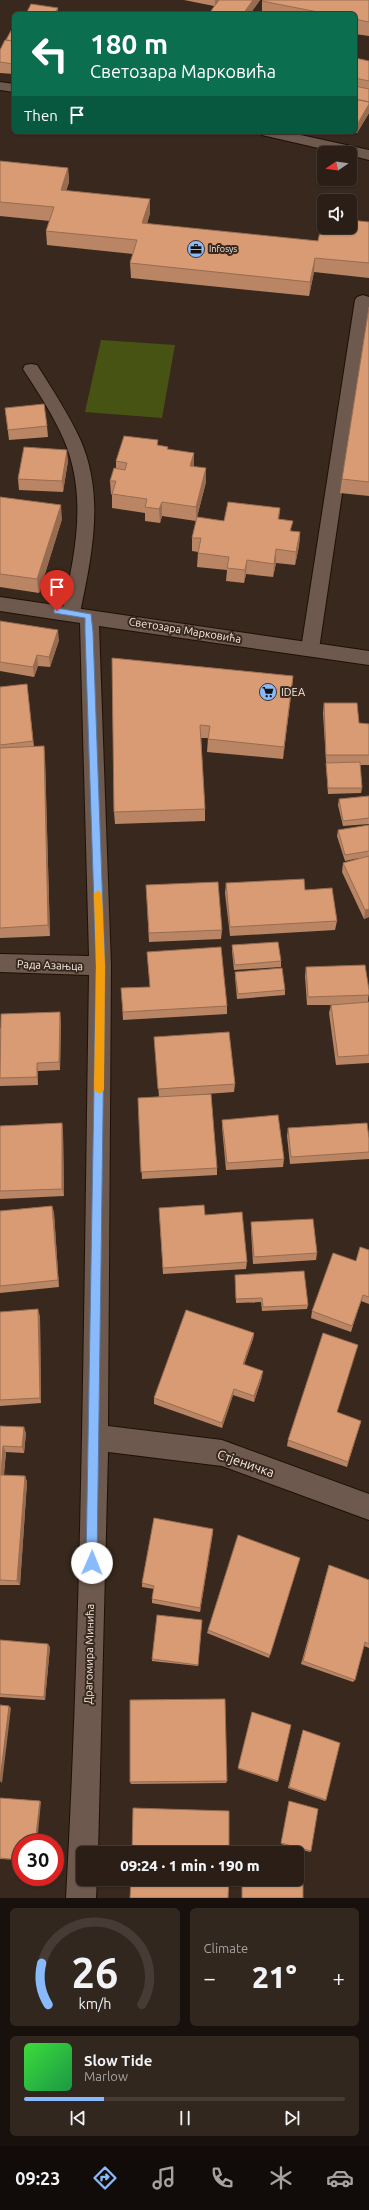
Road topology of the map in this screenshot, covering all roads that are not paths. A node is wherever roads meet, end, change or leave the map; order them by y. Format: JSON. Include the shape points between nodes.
{"nodes":[{"id":1,"x":0,"y":86,"type":"edge"},
{"id":2,"x":12,"y":88,"type":"edge"},
{"id":3,"x":276,"y":134,"type":"edge"},
{"id":4,"x":369,"y":155,"type":"edge"},
{"id":5,"x":363,"y":300,"type":"dead end"},
{"id":6,"x":31,"y":369,"type":"dead end"},
{"id":7,"x":0,"y":604,"type":"edge"},
{"id":8,"x":80,"y":614,"type":"junction"},
{"id":9,"x":310,"y":649,"type":"junction"},
{"id":10,"x":369,"y":658,"type":"edge"},
{"id":11,"x":0,"y":963,"type":"edge"},
{"id":12,"x":100,"y":966,"type":"junction"},
{"id":13,"x":95,"y":1437,"type":"junction"},
{"id":14,"x":369,"y":1507,"type":"edge"},
{"id":15,"x":80,"y":1898,"type":"edge"}],
"edges":[{"from":1,"to":2,"type":"street"},
{"from":3,"to":4,"type":"street"},
{"from":5,"to":9,"type":"lane"},
{"from":6,"to":8,"type":"lane","via":[[70,435],[81,466],[85,492],[85,532]]},
{"from":7,"to":8,"type":"street","name":"Светозара Марковића"},
{"from":8,"to":9,"type":"street","name":"Светозара Марковића"},
{"from":8,"to":12,"type":"street","name":"Драгомира Минића"},
{"from":9,"to":10,"type":"street","name":"Светозара Марковића"},
{"from":11,"to":12,"type":"street","name":"Рада Азањца"},
{"from":12,"to":13,"type":"street","name":"Драгомира Минића"},
{"from":13,"to":14,"type":"street","name":"Стјеничка","via":[[222,1453]]},
{"from":13,"to":15,"type":"street","name":"Драгомира Минића","via":[[86,1800]]}]}
